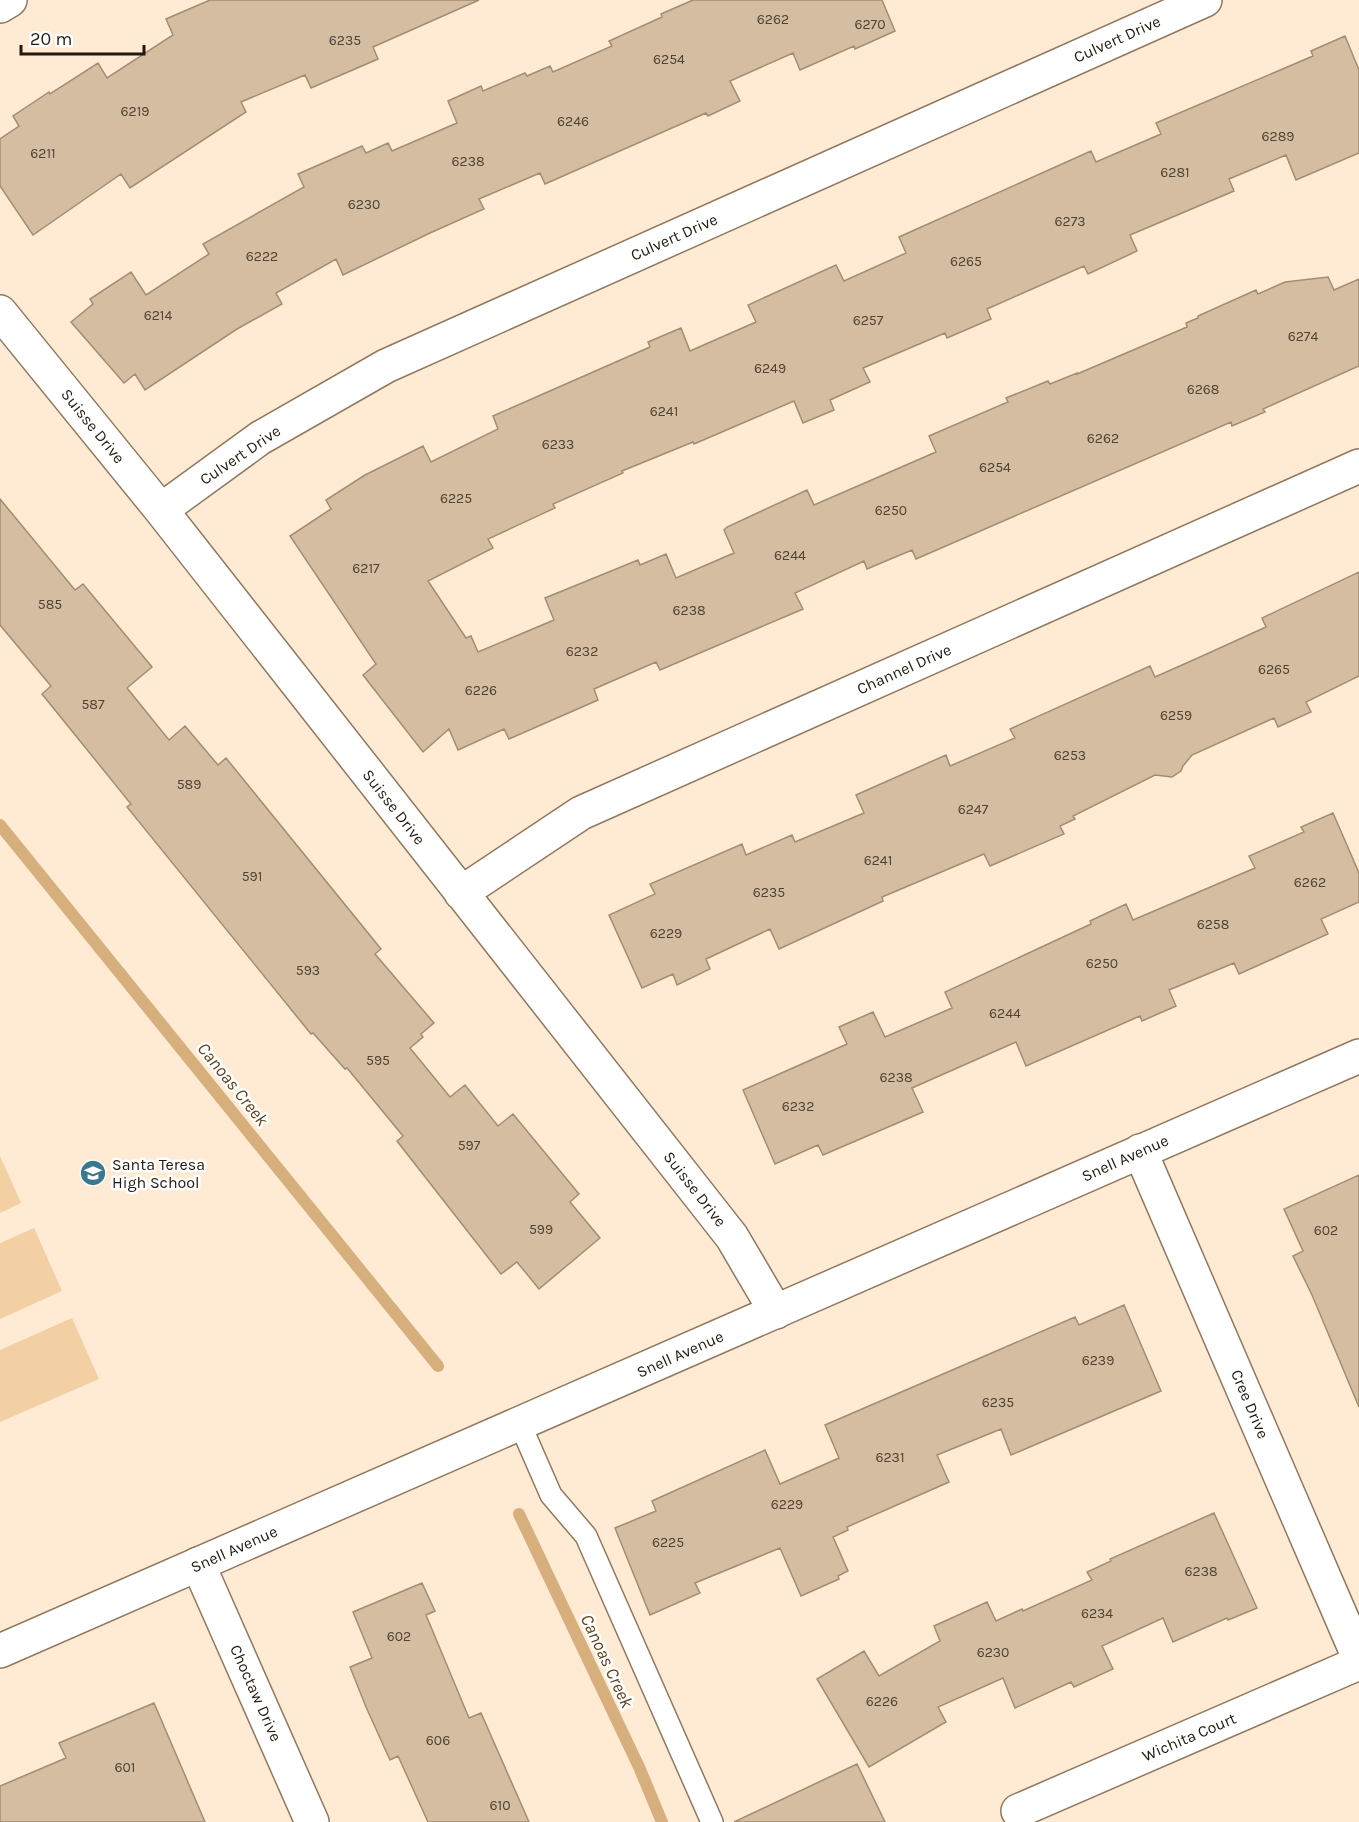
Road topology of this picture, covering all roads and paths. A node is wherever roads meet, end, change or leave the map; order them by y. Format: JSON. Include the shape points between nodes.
{"nodes":[{"id":1,"x":9,"y":0,"type":"edge"},
{"id":2,"x":1205,"y":0,"type":"edge"},
{"id":3,"x":0,"y":6,"type":"edge"},
{"id":4,"x":0,"y":312,"type":"edge"},
{"id":5,"x":1359,"y":466,"type":"edge"},
{"id":6,"x":161,"y":510,"type":"junction"},
{"id":7,"x":461,"y":893,"type":"junction"},
{"id":8,"x":1359,"y":1056,"type":"edge"},
{"id":9,"x":1140,"y":1152,"type":"junction"},
{"id":10,"x":776,"y":1311,"type":"junction"},
{"id":11,"x":520,"y":1424,"type":"junction"},
{"id":12,"x":198,"y":1564,"type":"junction"},
{"id":13,"x":0,"y":1651,"type":"edge"},
{"id":14,"x":1359,"y":1658,"type":"edge"},
{"id":15,"x":1359,"y":1663,"type":"edge"},
{"id":16,"x":1018,"y":1811,"type":"dead end"},
{"id":17,"x":312,"y":1822,"type":"edge"},
{"id":18,"x":712,"y":1822,"type":"edge"}],
"edges":[{"from":1,"to":3,"type":"street"},
{"from":2,"to":6,"type":"street","name":"Culvert Drive","via":[[386,366],[260,438]]},
{"from":4,"to":6,"type":"street","name":"Suisse Drive"},
{"from":5,"to":7,"type":"street","name":"Channel Drive","via":[[581,813]]},
{"from":6,"to":7,"type":"street","name":"Suisse Drive"},
{"from":7,"to":10,"type":"street","name":"Suisse Drive","via":[[732,1237]]},
{"from":8,"to":9,"type":"street","name":"Snell Avenue"},
{"from":9,"to":10,"type":"street","name":"Snell Avenue"},
{"from":9,"to":14,"type":"street","name":"Cree Drive"},
{"from":10,"to":11,"type":"street","name":"Snell Avenue"},
{"from":11,"to":12,"type":"street","name":"Snell Avenue"},
{"from":11,"to":18,"type":"lane","via":[[551,1495],[586,1536]]},
{"from":12,"to":13,"type":"street","name":"Snell Avenue"},
{"from":12,"to":17,"type":"street","name":"Choctaw Drive"},
{"from":15,"to":16,"type":"street","name":"Wichita Court"}]}
